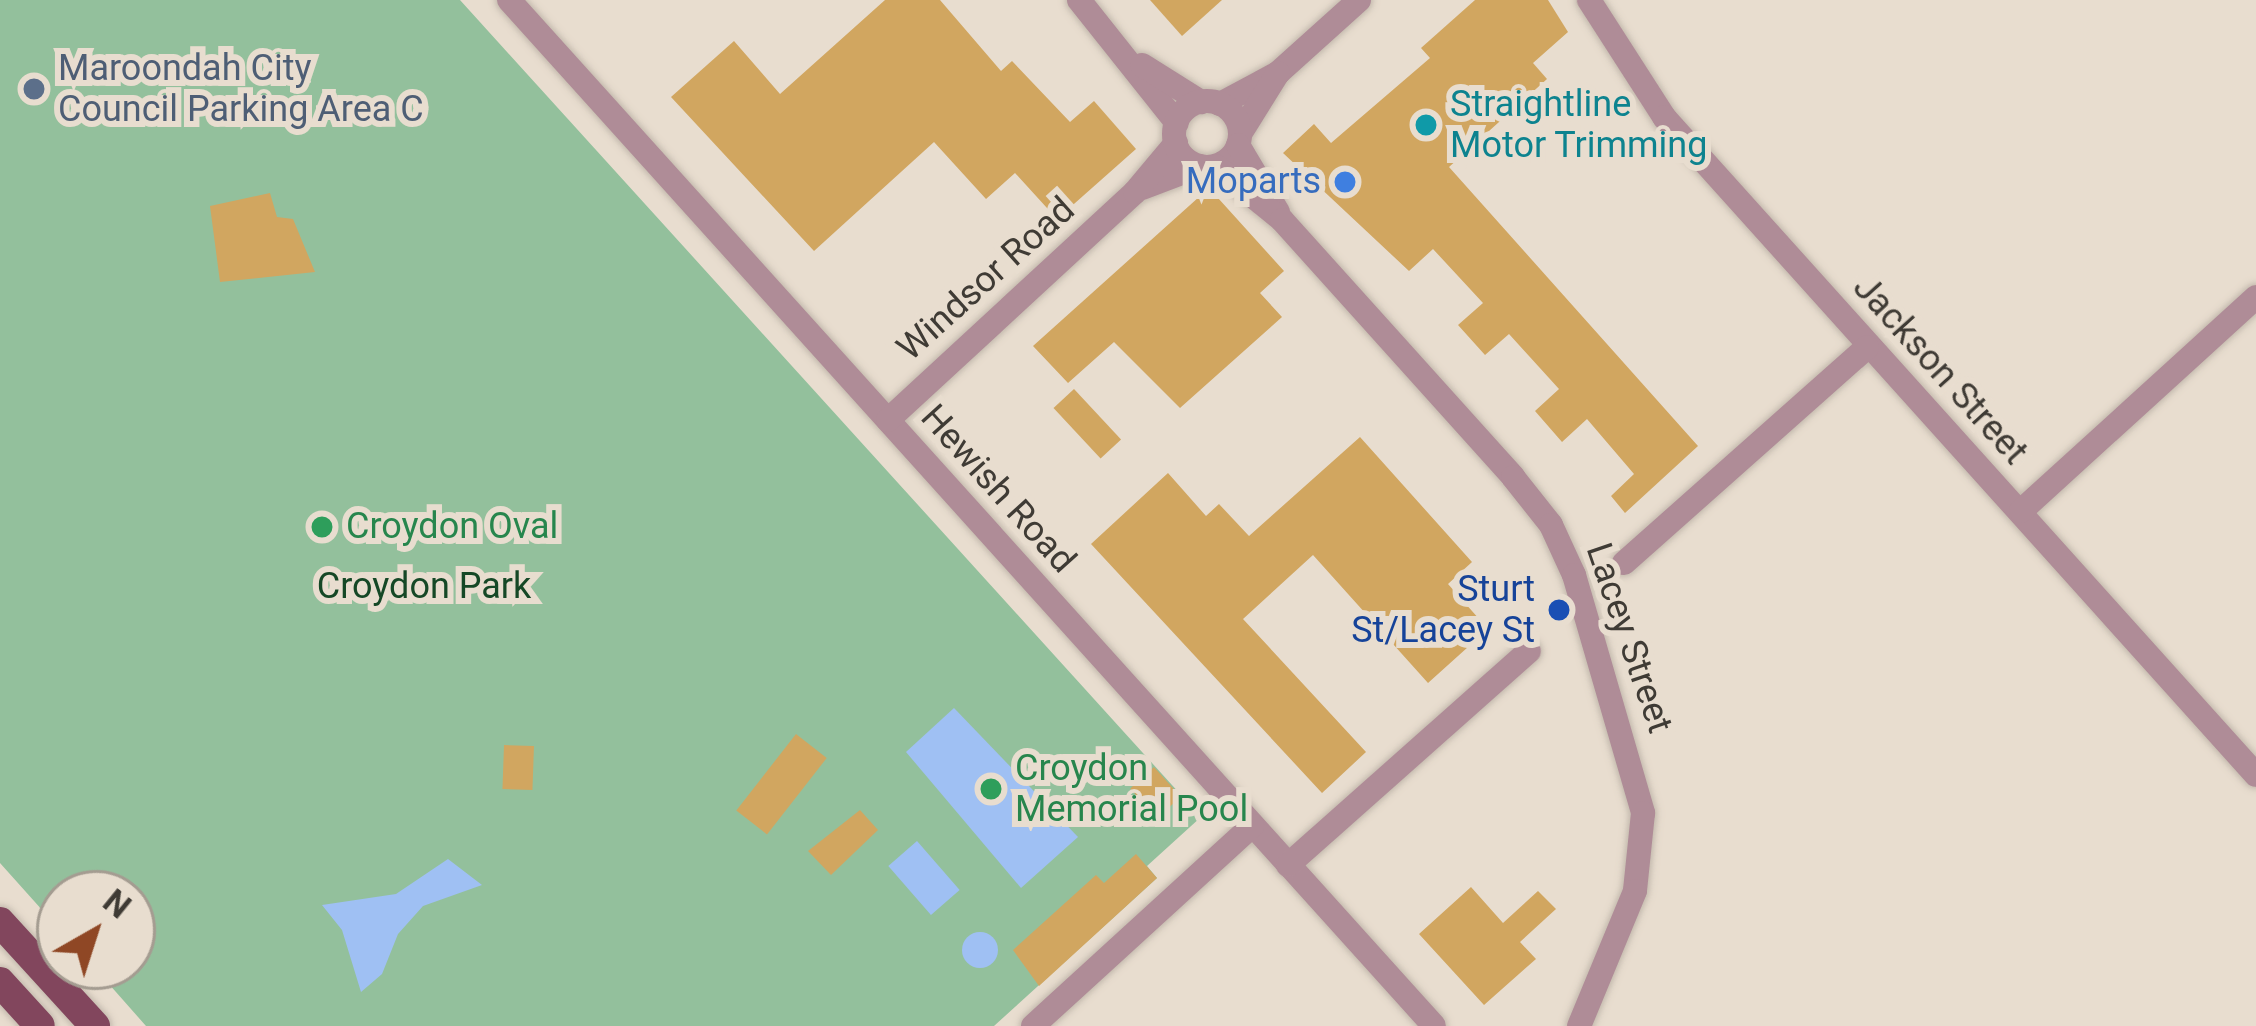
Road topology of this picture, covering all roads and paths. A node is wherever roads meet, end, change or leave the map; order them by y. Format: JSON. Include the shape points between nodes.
{"nodes":[{"id":1,"x":509,"y":0,"type":"edge"},
{"id":2,"x":1079,"y":0,"type":"edge"},
{"id":3,"x":1359,"y":0,"type":"edge"},
{"id":4,"x":1589,"y":0,"type":"edge"},
{"id":5,"x":1133,"y":59,"type":"junction"},
{"id":6,"x":1278,"y":73,"type":"junction"},
{"id":7,"x":1211,"y":103,"type":"junction"},
{"id":8,"x":1176,"y":133,"type":"junction"},
{"id":9,"x":1239,"y":139,"type":"junction"},
{"id":10,"x":1208,"y":166,"type":"junction"},
{"id":11,"x":1135,"y":192,"type":"junction"},
{"id":12,"x":1282,"y":220,"type":"junction"},
{"id":13,"x":2256,"y":297,"type":"edge"},
{"id":14,"x":1867,"y":346,"type":"junction"},
{"id":15,"x":888,"y":419,"type":"junction"},
{"id":16,"x":2021,"y":511,"type":"junction"},
{"id":17,"x":1624,"y":563,"type":"dead end"},
{"id":18,"x":1529,"y":651,"type":"dead end"},
{"id":19,"x":2256,"y":775,"type":"edge"},
{"id":20,"x":1252,"y":826,"type":"junction"},
{"id":21,"x":1288,"y":866,"type":"junction"},
{"id":22,"x":0,"y":922,"type":"edge"},
{"id":23,"x":0,"y":982,"type":"edge"},
{"id":24,"x":40,"y":1026,"type":"edge"},
{"id":25,"x":95,"y":1026,"type":"edge"},
{"id":26,"x":1033,"y":1026,"type":"edge"},
{"id":27,"x":1434,"y":1026,"type":"edge"},
{"id":28,"x":1579,"y":1026,"type":"edge"}],
"edges":[{"from":1,"to":15,"type":"street","name":"Hewish Road"},
{"from":2,"to":5,"type":"street"},
{"from":3,"to":6,"type":"street"},
{"from":4,"to":14,"type":"street","name":"Jackson Street","via":[[1664,117]]},
{"from":5,"to":7,"type":"street"},
{"from":5,"to":8,"type":"street"},
{"from":6,"to":7,"type":"street"},
{"from":6,"to":9,"type":"street"},
{"from":7,"to":8,"type":"street","name":"Windsor Road"},
{"from":7,"to":9,"type":"street","name":"Lacey Street"},
{"from":8,"to":10,"type":"street","name":"Lacey Street"},
{"from":8,"to":11,"type":"street","name":"Windsor Road"},
{"from":9,"to":10,"type":"street"},
{"from":9,"to":12,"type":"street","name":"Lacey Street"},
{"from":10,"to":11,"type":"street","name":"Windsor Road"},
{"from":10,"to":12,"type":"street","name":"Lacey Street"},
{"from":11,"to":15,"type":"street","name":"Windsor Road"},
{"from":12,"to":28,"type":"street","name":"Lacey Street","via":[[1551,525],[1587,609],[1643,813],[1635,891]]},
{"from":13,"to":16,"type":"street"},
{"from":14,"to":16,"type":"street","name":"Jackson Street"},
{"from":14,"to":17,"type":"street"},
{"from":15,"to":20,"type":"street","name":"Hewish Road"},
{"from":16,"to":19,"type":"street","name":"Jackson Street"},
{"from":18,"to":21,"type":"street"},
{"from":20,"to":21,"type":"street","name":"Hewish Road"},
{"from":20,"to":26,"type":"street"},
{"from":21,"to":27,"type":"street","name":"Hewish Road"},
{"from":22,"to":25,"type":"main road"},
{"from":23,"to":24,"type":"main road"}]}
